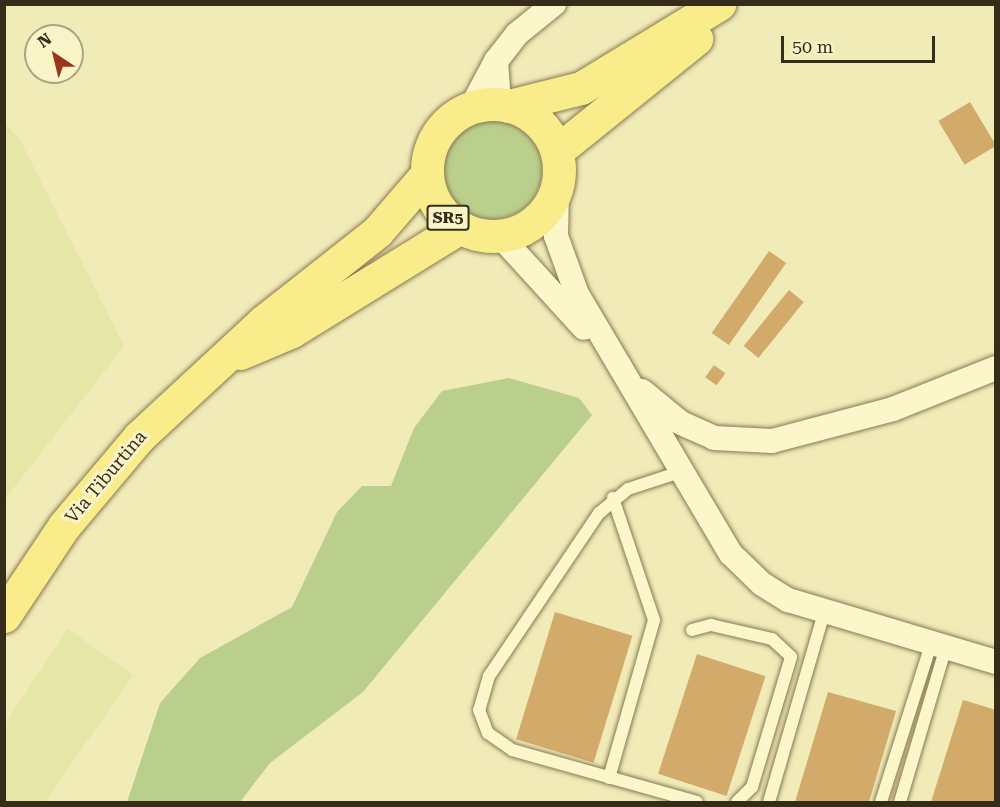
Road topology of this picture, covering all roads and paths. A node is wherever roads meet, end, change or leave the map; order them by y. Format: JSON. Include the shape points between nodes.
{"nodes":[{"id":1,"x":554,"y":4,"type":"edge"},
{"id":2,"x":719,"y":4,"type":"edge"},
{"id":3,"x":732,"y":4,"type":"edge"},
{"id":4,"x":493,"y":106,"type":"junction"},
{"id":5,"x":557,"y":151,"type":"junction"},
{"id":6,"x":426,"y":175,"type":"junction"},
{"id":7,"x":557,"y":189,"type":"junction"},
{"id":8,"x":459,"y":228,"type":"junction"},
{"id":9,"x":501,"y":237,"type":"junction"},
{"id":10,"x":230,"y":357,"type":"junction"},
{"id":11,"x":996,"y":368,"type":"edge"},
{"id":12,"x":624,"y":374,"type":"junction"},
{"id":13,"x":680,"y":472,"type":"junction"},
{"id":14,"x":613,"y":498,"type":"junction"},
{"id":15,"x":824,"y":613,"type":"junction"},
{"id":16,"x":4,"y":616,"type":"edge"},
{"id":17,"x":692,"y":630,"type":"dead end"},
{"id":18,"x":938,"y":646,"type":"junction"},
{"id":19,"x":996,"y":662,"type":"edge"},
{"id":20,"x":609,"y":778,"type":"junction"},
{"id":21,"x":697,"y":802,"type":"edge"},
{"id":22,"x":737,"y":802,"type":"edge"},
{"id":23,"x":769,"y":802,"type":"edge"},
{"id":24,"x":881,"y":802,"type":"edge"},
{"id":25,"x":900,"y":802,"type":"edge"}],
"edges":[{"from":1,"to":4,"type":"street","via":[[517,34],[496,61]]},
{"from":2,"to":4,"type":"main road","number":"SR5","via":[[581,88]]},
{"from":3,"to":5,"type":"main road"},
{"from":4,"to":5,"type":"main road","via":[[539,122]]},
{"from":4,"to":6,"type":"main road","name":"Via Tiburtina","number":"SR5","via":[[437,134]]},
{"from":5,"to":7,"type":"main road"},
{"from":6,"to":8,"type":"main road","number":"SR5","via":[[442,214]]},
{"from":6,"to":10,"type":"main road","name":"Via Tiburtina","number":"SR5","via":[[377,232],[263,322]]},
{"from":7,"to":9,"type":"main road","via":[[536,221]]},
{"from":7,"to":12,"type":"street","via":[[560,254]]},
{"from":8,"to":9,"type":"main road","number":"SR5"},
{"from":8,"to":10,"type":"main road","name":"Via Tiburtina","number":"SR5","via":[[292,331]]},
{"from":9,"to":12,"type":"street"},
{"from":10,"to":16,"type":"main road","name":"Via Tiburtina","number":"SR5","via":[[162,413],[112,466]]},
{"from":11,"to":12,"type":"street","via":[[860,420],[749,443],[714,438],[681,423]]},
{"from":12,"to":13,"type":"street"},
{"from":13,"to":14,"type":"lane"},
{"from":13,"to":15,"type":"street","via":[[712,529],[752,576],[788,600]]},
{"from":14,"to":20,"type":"lane","via":[[654,620]]},
{"from":14,"to":20,"type":"lane","via":[[489,676],[479,710],[488,733],[512,750]]},
{"from":15,"to":18,"type":"street"},
{"from":15,"to":23,"type":"lane"},
{"from":17,"to":22,"type":"lane","via":[[711,625],[772,639],[791,657],[752,787]]},
{"from":18,"to":19,"type":"street"},
{"from":18,"to":24,"type":"lane"},
{"from":18,"to":25,"type":"lane"},
{"from":20,"to":21,"type":"lane"}]}
